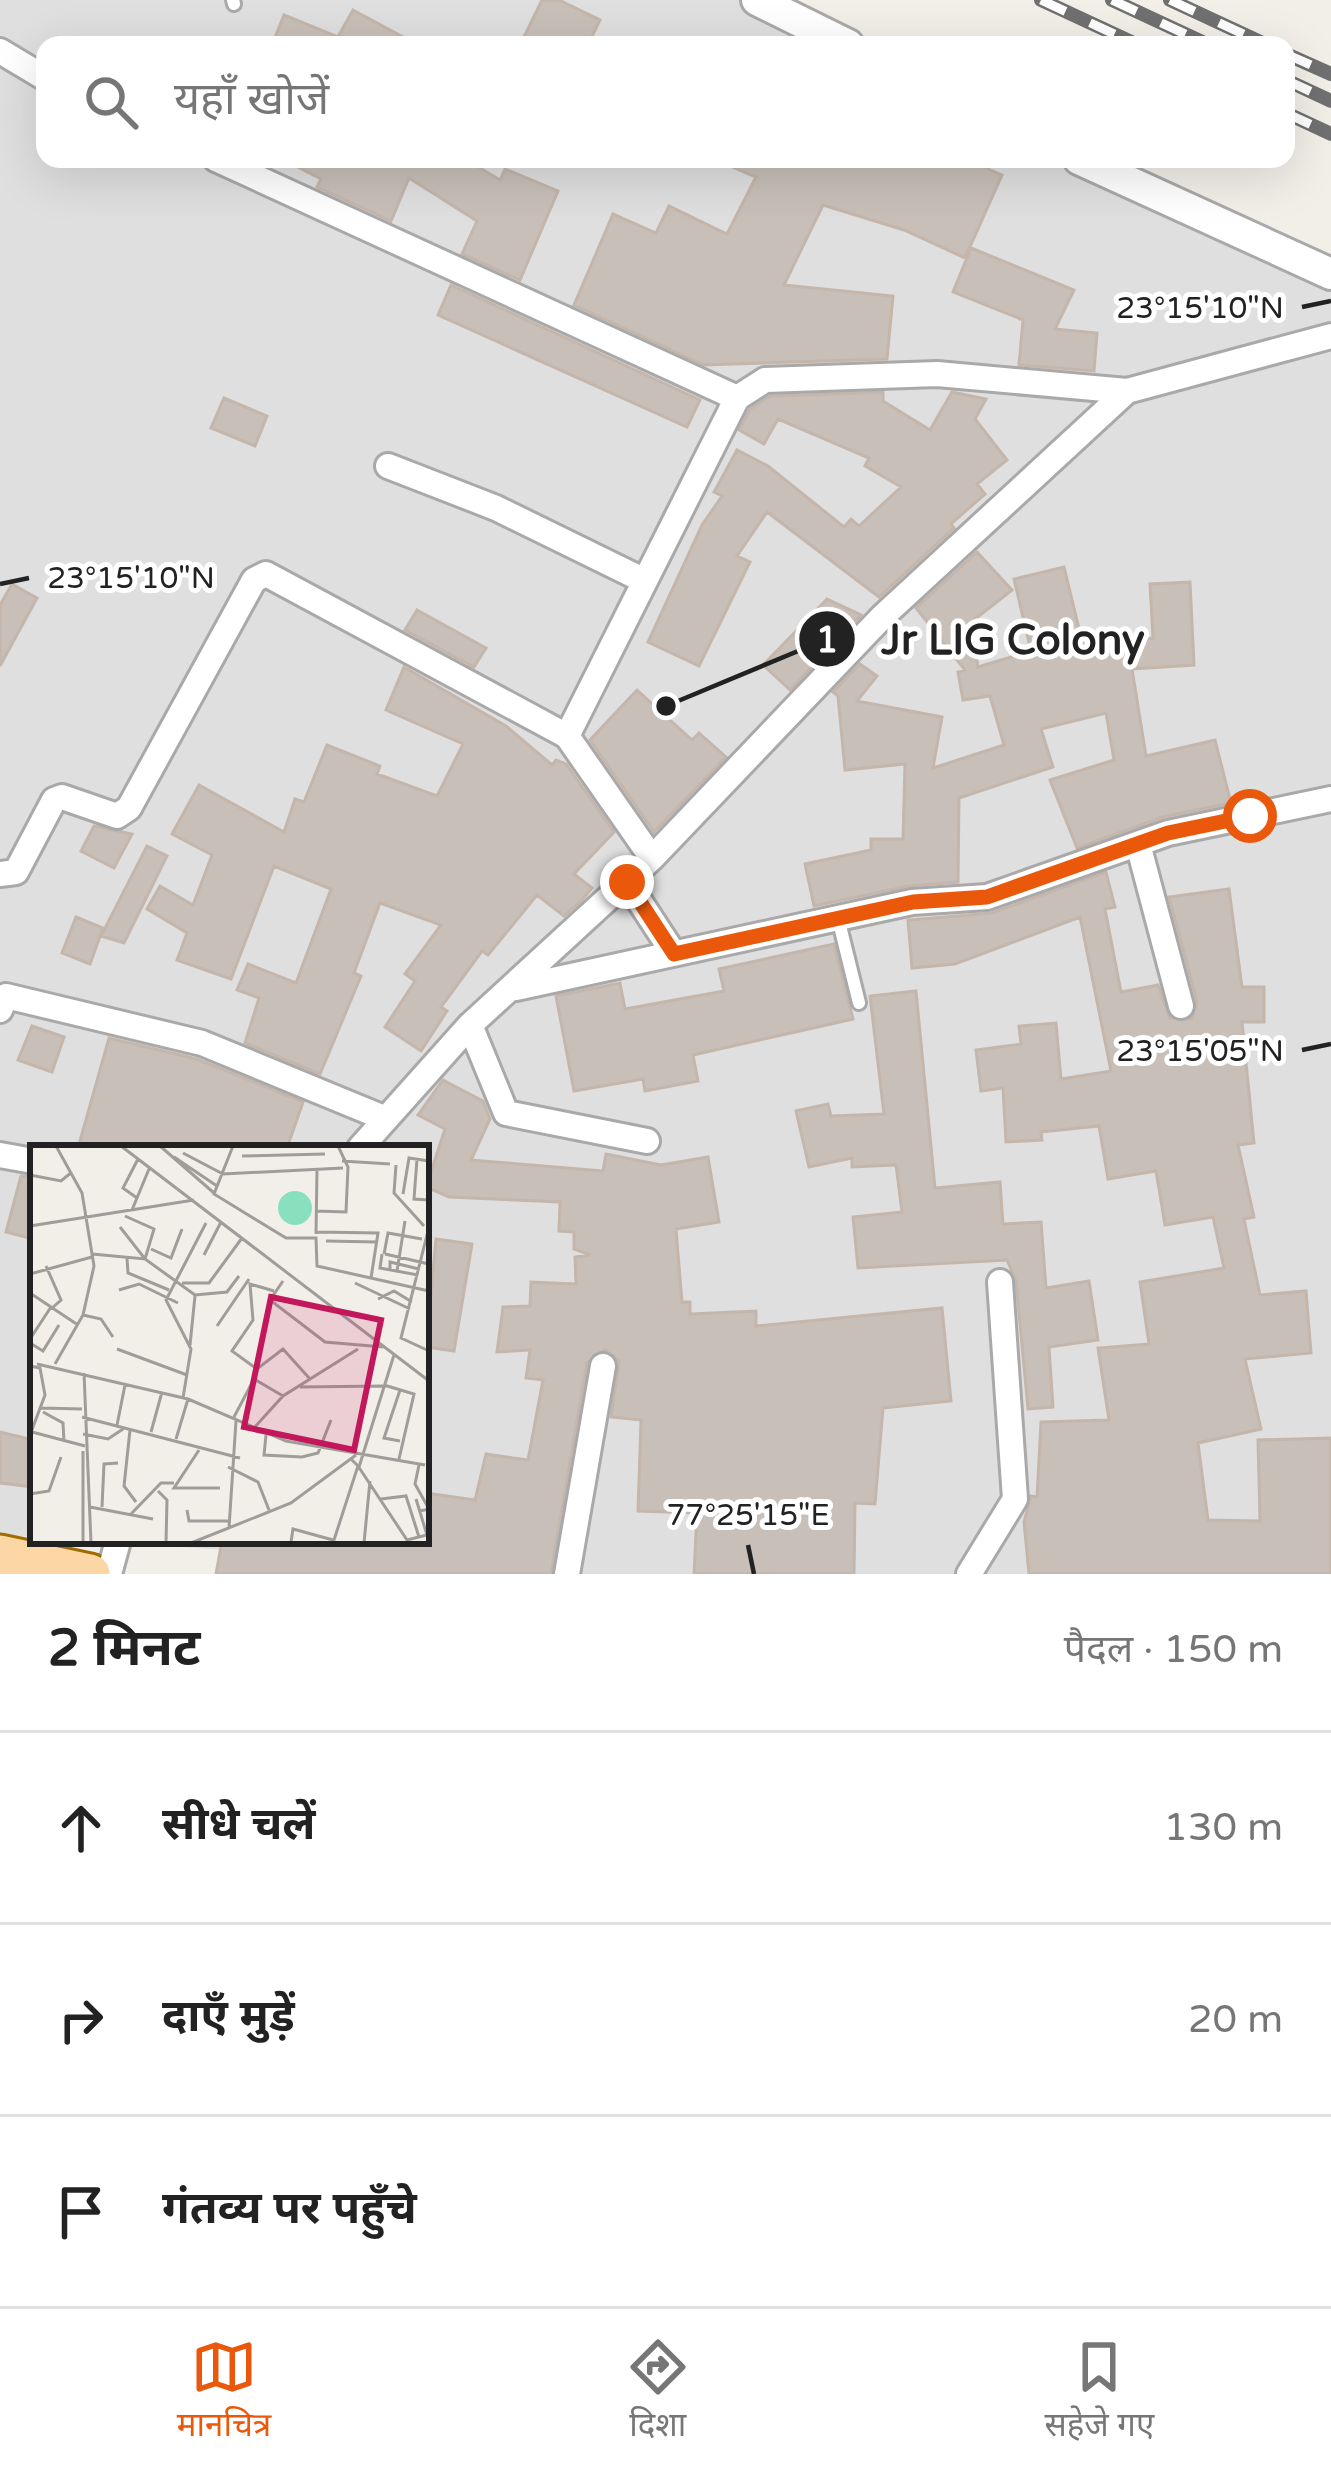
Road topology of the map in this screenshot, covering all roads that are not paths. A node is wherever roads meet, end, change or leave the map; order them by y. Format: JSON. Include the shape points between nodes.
{"nodes":[{"id":1,"x":757,"y":0,"type":"edge"},
{"id":2,"x":830,"y":36,"type":"edge"},
{"id":3,"x":0,"y":51,"type":"edge"},
{"id":4,"x":36,"y":73,"type":"edge"},
{"id":5,"x":236,"y":168,"type":"edge"},
{"id":6,"x":1099,"y":168,"type":"edge"},
{"id":7,"x":1331,"y":274,"type":"edge"},
{"id":8,"x":1331,"y":336,"type":"edge"},
{"id":9,"x":1126,"y":391,"type":"junction"},
{"id":10,"x":737,"y":398,"type":"junction"},
{"id":11,"x":388,"y":466,"type":"dead end"},
{"id":12,"x":643,"y":580,"type":"junction"},
{"id":13,"x":567,"y":736,"type":"junction"},
{"id":14,"x":1331,"y":800,"type":"edge"},
{"id":15,"x":1138,"y":844,"type":"junction"},
{"id":16,"x":652,"y":858,"type":"junction"},
{"id":17,"x":0,"y":874,"type":"edge"},
{"id":18,"x":627,"y":882,"type":"junction"},
{"id":19,"x":838,"y":918,"type":"junction"},
{"id":20,"x":674,"y":954,"type":"junction"},
{"id":21,"x":513,"y":988,"type":"junction"},
{"id":22,"x":859,"y":1003,"type":"dead end"},
{"id":23,"x":1181,"y":1006,"type":"dead end"},
{"id":24,"x":0,"y":1010,"type":"edge"},
{"id":25,"x":470,"y":1025,"type":"junction"},
{"id":26,"x":384,"y":1118,"type":"junction"},
{"id":27,"x":647,"y":1142,"type":"dead end"},
{"id":28,"x":362,"y":1145,"type":"edge"},
{"id":29,"x":0,"y":1155,"type":"edge"},
{"id":30,"x":30,"y":1160,"type":"edge"},
{"id":31,"x":1000,"y":1282,"type":"dead end"},
{"id":32,"x":603,"y":1366,"type":"dead end"},
{"id":33,"x":117,"y":1544,"type":"edge"},
{"id":34,"x":0,"y":1555,"type":"edge"},
{"id":35,"x":89,"y":1574,"type":"edge"},
{"id":36,"x":109,"y":1574,"type":"edge"},
{"id":37,"x":567,"y":1574,"type":"edge"},
{"id":38,"x":969,"y":1574,"type":"edge"}],
"edges":[{"from":1,"to":2,"type":"street"},
{"from":3,"to":4,"type":"street"},
{"from":5,"to":10,"type":"street"},
{"from":6,"to":7,"type":"street"},
{"from":8,"to":9,"type":"street"},
{"from":9,"to":10,"type":"street","via":[[937,374],[765,380]]},
{"from":9,"to":16,"type":"street","via":[[882,617]]},
{"from":10,"to":12,"type":"street"},
{"from":11,"to":12,"type":"street"},
{"from":12,"to":13,"type":"street"},
{"from":13,"to":16,"type":"street"},
{"from":13,"to":17,"type":"street","via":[[266,574],[254,580],[129,808],[117,816],[54,800],[16,872]]},
{"from":14,"to":15,"type":"street"},
{"from":15,"to":19,"type":"street","via":[[987,897]]},
{"from":15,"to":23,"type":"street"},
{"from":16,"to":18,"type":"street"},
{"from":18,"to":20,"type":"street"},
{"from":18,"to":21,"type":"street"},
{"from":19,"to":20,"type":"street"},
{"from":19,"to":22,"type":"lane"},
{"from":20,"to":21,"type":"street"},
{"from":21,"to":25,"type":"street"},
{"from":24,"to":26,"type":"street","via":[[6,996],[202,1043]]},
{"from":25,"to":26,"type":"street"},
{"from":25,"to":27,"type":"street","via":[[506,1113]]},
{"from":26,"to":28,"type":"street"},
{"from":29,"to":30,"type":"street"},
{"from":31,"to":38,"type":"street","via":[[1015,1499]]},
{"from":32,"to":37,"type":"street"},
{"from":33,"to":36,"type":"street"},
{"from":34,"to":35,"type":"main road"}]}
